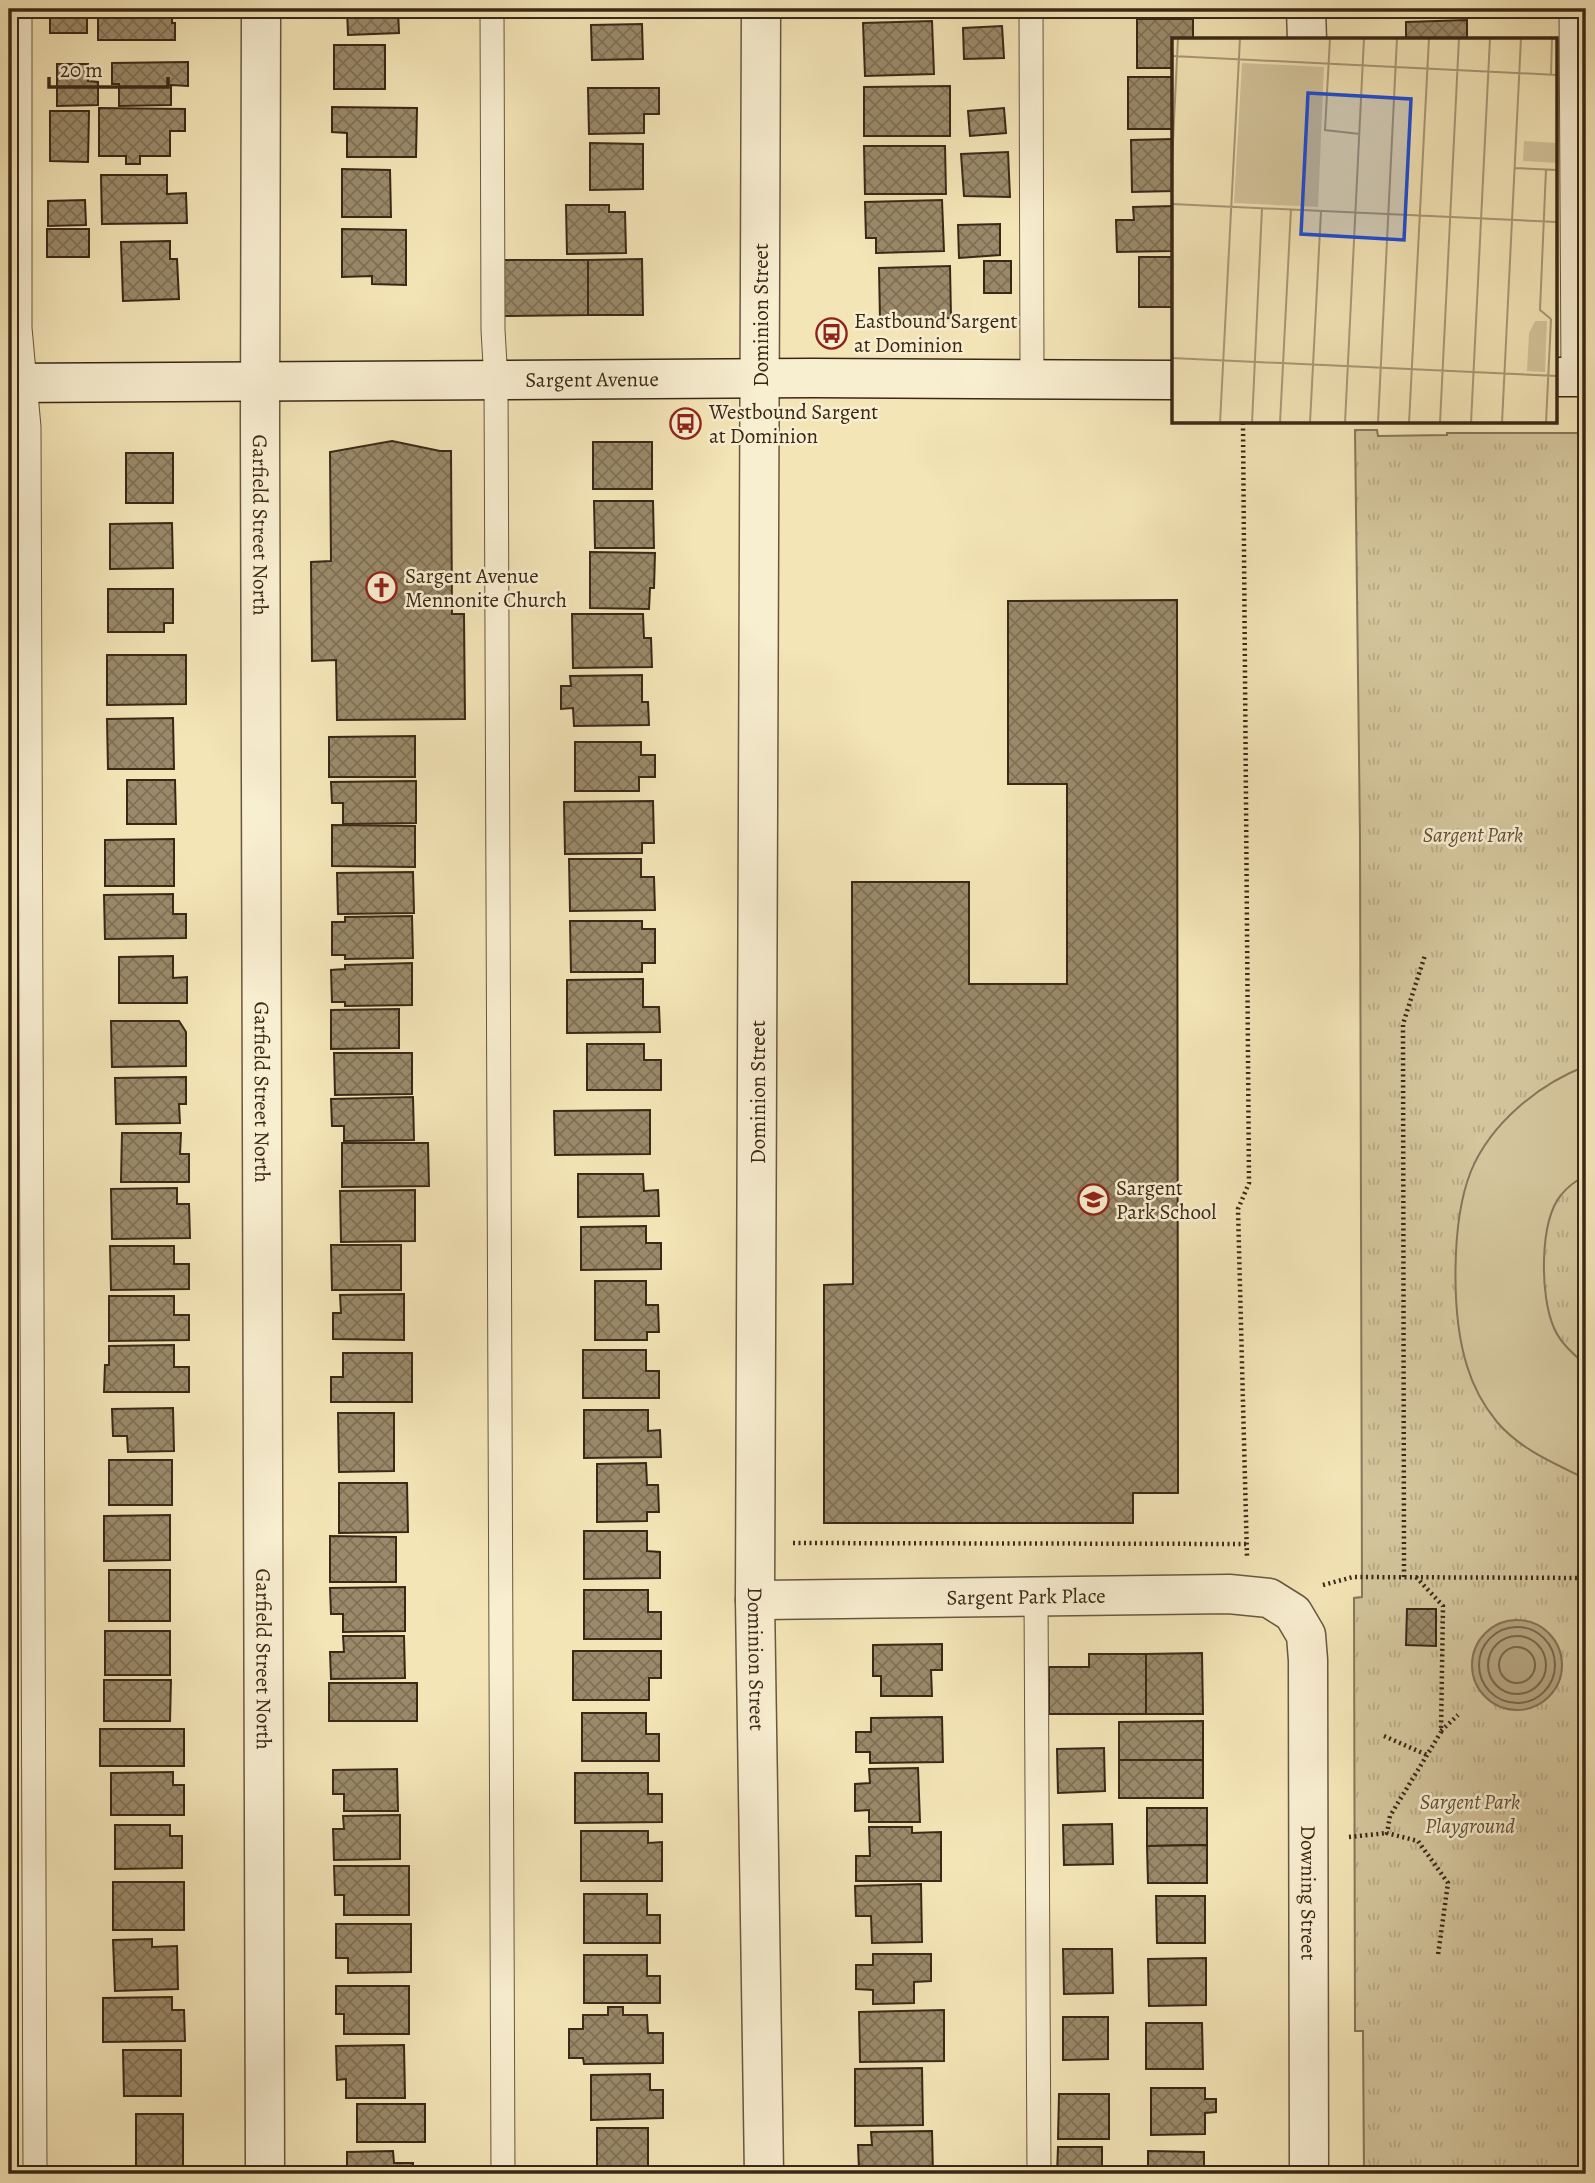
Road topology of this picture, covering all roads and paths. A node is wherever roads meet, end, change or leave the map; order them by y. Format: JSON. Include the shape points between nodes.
{"nodes":[{"id":1,"x":20,"y":9,"type":"edge"},
{"id":2,"x":261,"y":9,"type":"edge"},
{"id":3,"x":492,"y":9,"type":"edge"},
{"id":4,"x":761,"y":9,"type":"edge"},
{"id":5,"x":1031,"y":9,"type":"edge"},
{"id":6,"x":1307,"y":9,"type":"edge"},
{"id":7,"x":1571,"y":9,"type":"edge"},
{"id":8,"x":1307,"y":38,"type":"edge"},
{"id":9,"x":1571,"y":377,"type":"edge"},
{"id":10,"x":761,"y":379,"type":"junction"},
{"id":11,"x":261,"y":380,"type":"junction"},
{"id":12,"x":1172,"y":380,"type":"edge"},
{"id":13,"x":496,"y":381,"type":"junction"},
{"id":14,"x":1032,"y":381,"type":"junction"},
{"id":15,"x":17,"y":383,"type":"edge"},
{"id":16,"x":1243,"y":424,"type":"edge"},
{"id":17,"x":1425,"y":955,"type":"dead end"},
{"id":18,"x":756,"y":1545,"type":"junction"},
{"id":19,"x":1404,"y":1577,"type":"junction"},
{"id":20,"x":1416,"y":1577,"type":"junction"},
{"id":21,"x":1586,"y":1577,"type":"edge"},
{"id":22,"x":1323,"y":1585,"type":"dead end"},
{"id":23,"x":1036,"y":1597,"type":"junction"},
{"id":24,"x":755,"y":1600,"type":"junction"},
{"id":25,"x":1293,"y":1614,"type":"joint"},
{"id":26,"x":1458,"y":1715,"type":"dead end"},
{"id":27,"x":1441,"y":1731,"type":"junction"},
{"id":28,"x":1384,"y":1737,"type":"dead end"},
{"id":29,"x":1427,"y":1755,"type":"junction"},
{"id":30,"x":1387,"y":1833,"type":"junction"},
{"id":31,"x":1349,"y":1837,"type":"dead end"},
{"id":32,"x":1438,"y":1955,"type":"dead end"},
{"id":33,"x":35,"y":2174,"type":"edge"},
{"id":34,"x":265,"y":2174,"type":"edge"},
{"id":35,"x":503,"y":2174,"type":"edge"},
{"id":36,"x":764,"y":2174,"type":"edge"},
{"id":37,"x":1039,"y":2174,"type":"edge"},
{"id":38,"x":1309,"y":2174,"type":"edge"}],
"edges":[{"from":1,"to":15,"type":"lane"},
{"from":2,"to":11,"type":"street","name":"Garfield Street North"},
{"from":3,"to":13,"type":"lane"},
{"from":4,"to":10,"type":"street","name":"Dominion Street"},
{"from":5,"to":14,"type":"lane"},
{"from":6,"to":8,"type":"street"},
{"from":7,"to":9,"type":"lane"},
{"from":10,"to":13,"type":"street","name":"Sargent Avenue"},
{"from":10,"to":14,"type":"street","name":"Sargent Avenue"},
{"from":10,"to":18,"type":"street","name":"Dominion Street"},
{"from":11,"to":13,"type":"street","name":"Sargent Avenue"},
{"from":11,"to":15,"type":"street","name":"Sargent Avenue"},
{"from":11,"to":34,"type":"street","name":"Garfield Street North"},
{"from":12,"to":14,"type":"street","name":"Sargent Avenue"},
{"from":13,"to":35,"type":"lane"},
{"from":15,"to":33,"type":"lane","via":[[29,441]]},
{"from":16,"to":18,"type":"path","via":[[1249,1183],[1238,1209],[1247,1544]]},
{"from":17,"to":19,"type":"path","via":[[1403,1024]]},
{"from":18,"to":24,"type":"street","name":"Dominion Street"},
{"from":19,"to":20,"type":"path"},
{"from":19,"to":22,"type":"path","via":[[1353,1577]]},
{"from":20,"to":21,"type":"path"},
{"from":20,"to":27,"type":"path","via":[[1443,1606]]},
{"from":23,"to":24,"type":"street","name":"Sargent Park Place"},
{"from":23,"to":25,"type":"street","name":"Sargent Park Place","via":[[1229,1594],[1269,1598]]},
{"from":23,"to":37,"type":"lane"},
{"from":24,"to":36,"type":"street","name":"Dominion Street"},
{"from":25,"to":38,"type":"street","name":"Downing Street","via":[[1306,1635],[1308,1660]]},
{"from":26,"to":27,"type":"path"},
{"from":27,"to":29,"type":"path"},
{"from":28,"to":29,"type":"path"},
{"from":29,"to":30,"type":"path","via":[[1390,1816]]},
{"from":30,"to":31,"type":"path"},
{"from":30,"to":32,"type":"path","via":[[1418,1841],[1448,1883]]}]}
